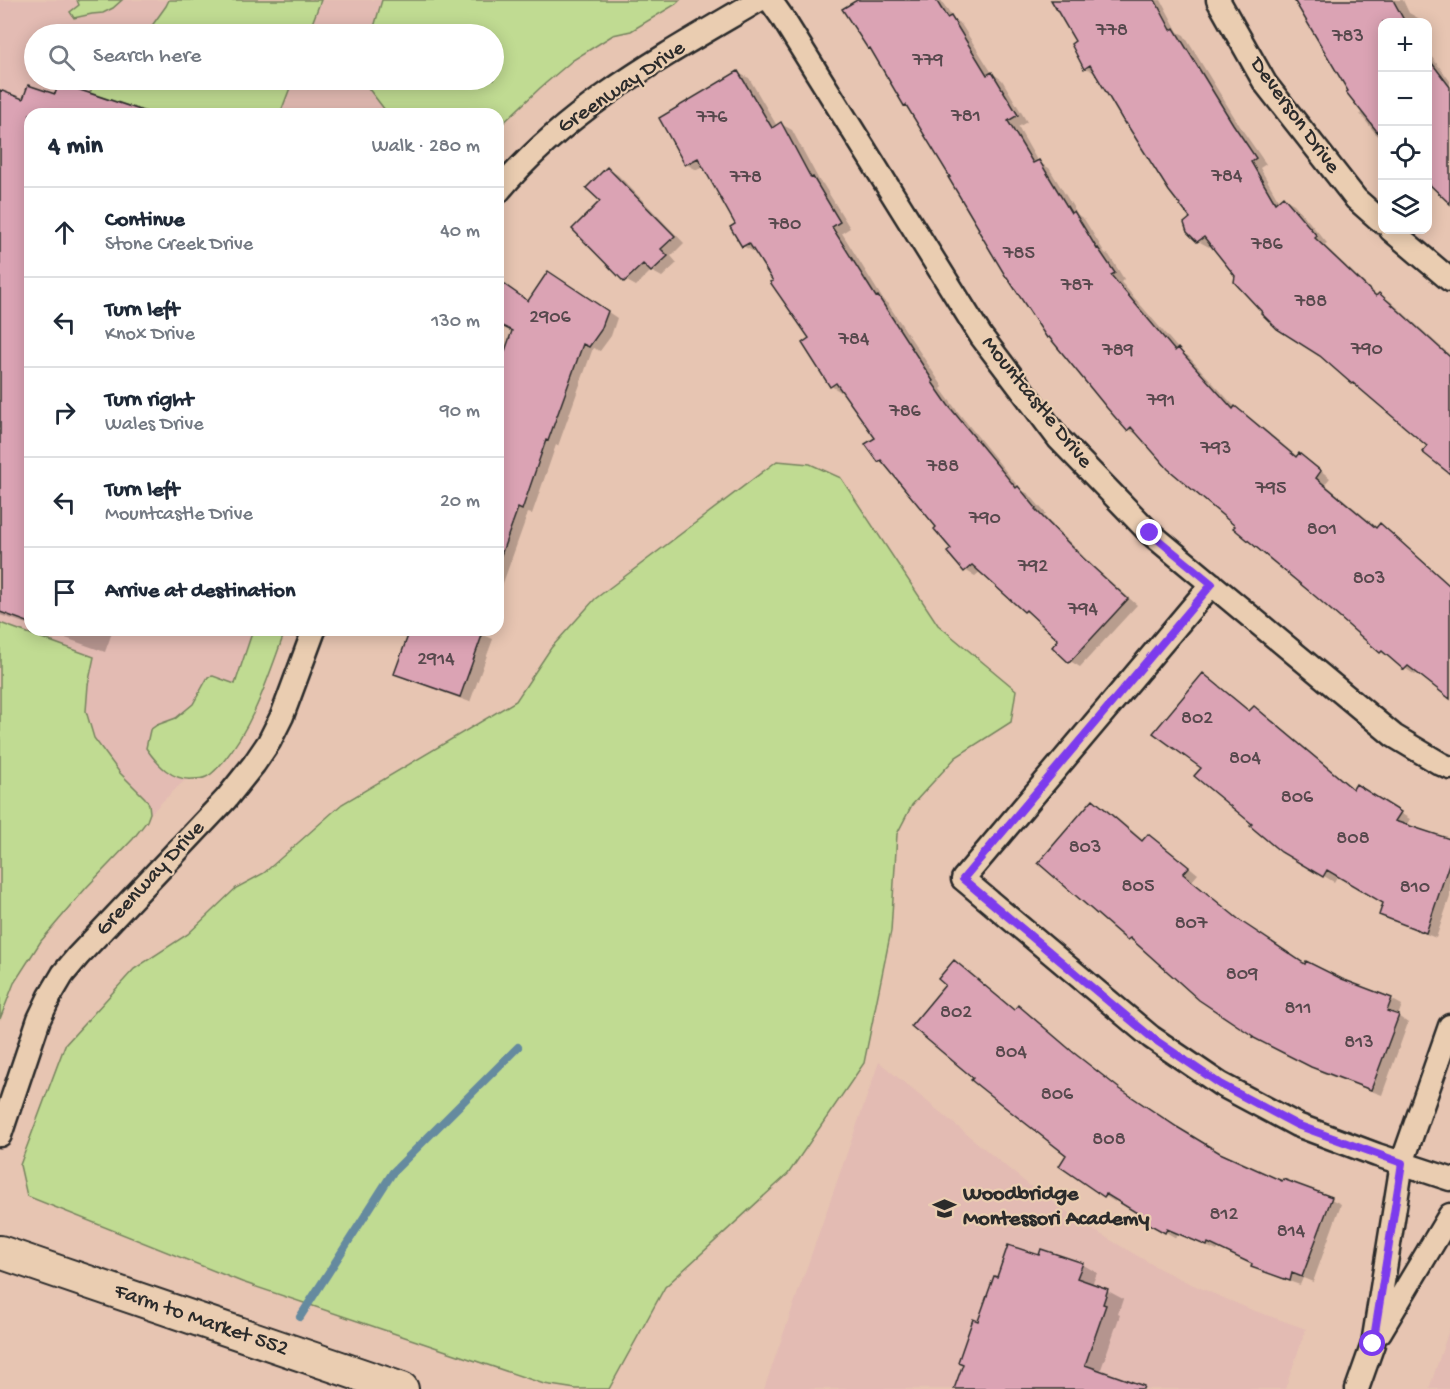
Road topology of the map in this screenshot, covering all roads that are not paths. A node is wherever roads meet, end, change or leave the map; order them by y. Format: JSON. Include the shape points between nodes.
{"nodes":[{"id":1,"x":759,"y":0,"type":"edge"},
{"id":2,"x":770,"y":0,"type":"edge"},
{"id":3,"x":1218,"y":0,"type":"edge"},
{"id":4,"x":504,"y":185,"type":"edge"},
{"id":5,"x":1378,"y":218,"type":"edge"},
{"id":6,"x":1396,"y":234,"type":"edge"},
{"id":7,"x":1450,"y":280,"type":"edge"},
{"id":8,"x":1212,"y":584,"type":"junction"},
{"id":9,"x":312,"y":636,"type":"edge"},
{"id":10,"x":1450,"y":768,"type":"edge"},
{"id":11,"x":1450,"y":1026,"type":"edge"},
{"id":12,"x":0,"y":1135,"type":"edge"},
{"id":13,"x":1402,"y":1163,"type":"junction"},
{"id":14,"x":1450,"y":1179,"type":"edge"},
{"id":15,"x":1450,"y":1215,"type":"edge"},
{"id":16,"x":0,"y":1252,"type":"edge"},
{"id":17,"x":1373,"y":1344,"type":"junction"},
{"id":18,"x":402,"y":1389,"type":"edge"},
{"id":19,"x":1357,"y":1389,"type":"edge"}],
"edges":[{"from":1,"to":4,"type":"street","name":"Greenway Drive","via":[[603,96],[548,140]]},
{"from":2,"to":8,"type":"street","name":"Mountcastle Drive","via":[[981,336],[1059,439],[1150,533]]},
{"from":3,"to":5,"type":"street","name":"Deverson Drive","via":[[1264,83],[1356,199]]},
{"from":6,"to":7,"type":"street"},
{"from":8,"to":10,"type":"street","name":"Mountcastle Drive","via":[[1394,736]]},
{"from":8,"to":13,"type":"street","via":[[963,879],[1151,1037],[1220,1084],[1297,1125]]},
{"from":9,"to":12,"type":"street","name":"Greenway Drive","via":[[282,716],[254,764],[63,974],[39,1019]]},
{"from":11,"to":13,"type":"street"},
{"from":13,"to":14,"type":"street"},
{"from":13,"to":17,"type":"street"},
{"from":15,"to":17,"type":"street"},
{"from":16,"to":18,"type":"main road","name":"Farm to Market 552"},
{"from":17,"to":19,"type":"street"}]}
